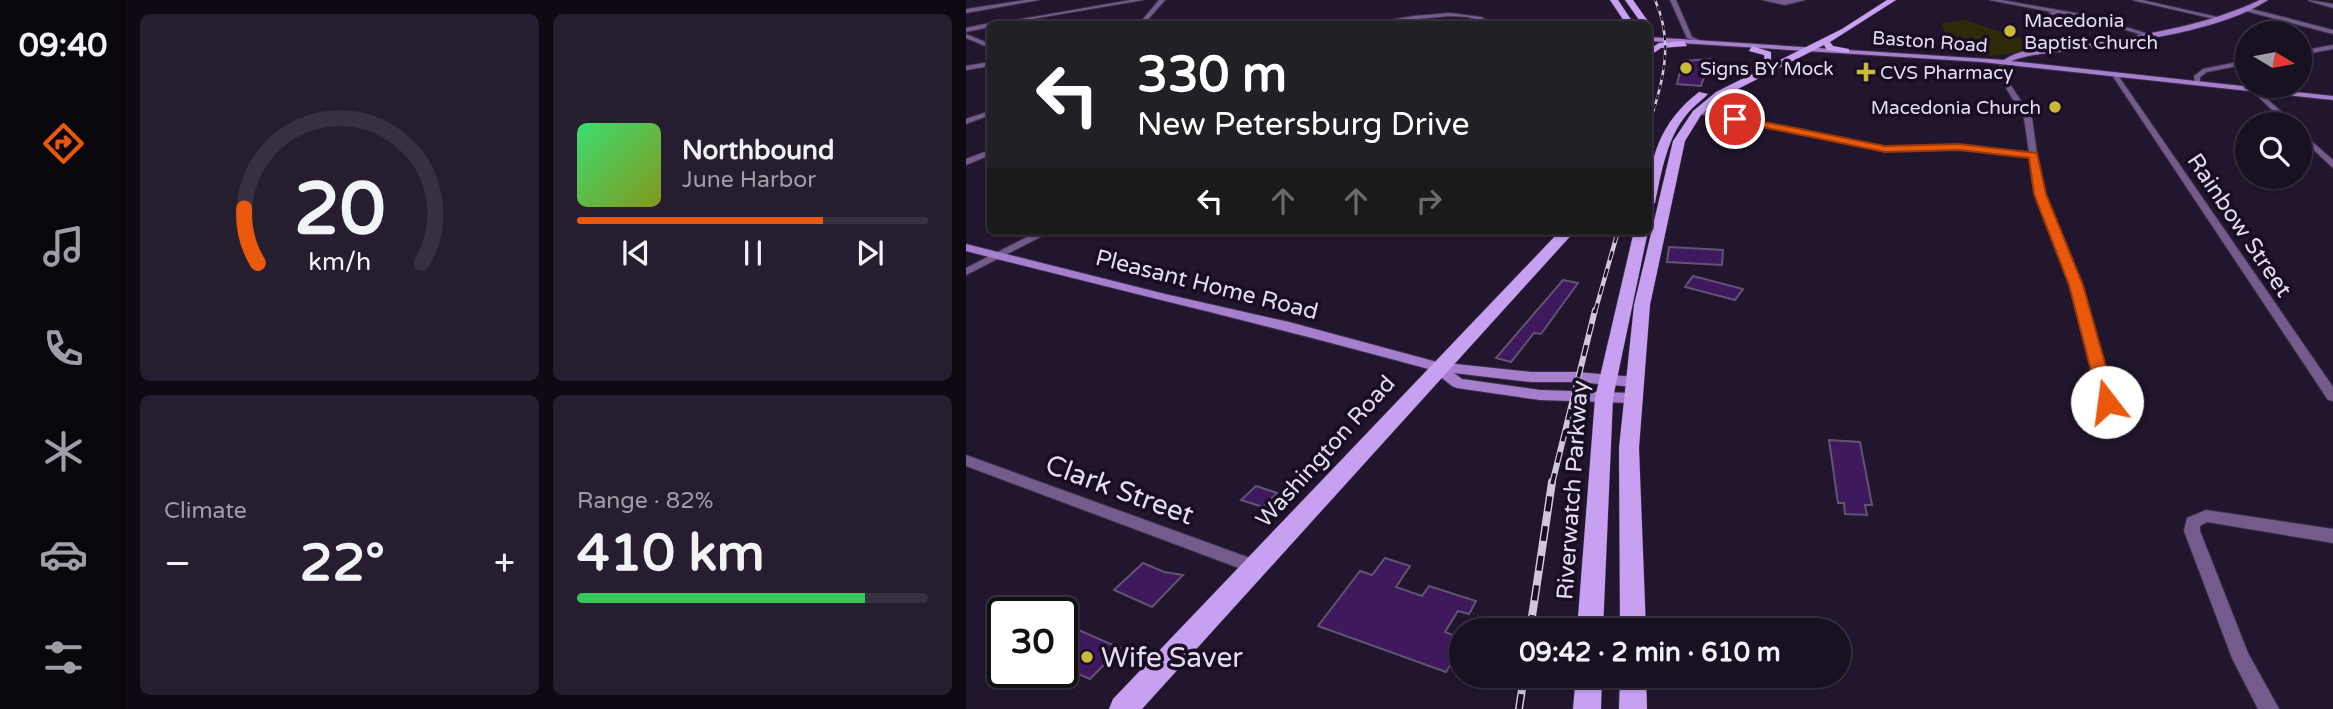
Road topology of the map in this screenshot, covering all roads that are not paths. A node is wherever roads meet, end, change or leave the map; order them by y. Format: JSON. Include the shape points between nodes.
{"nodes":[{"id":1,"x":971,"y":0,"type":"edge"},
{"id":2,"x":1036,"y":0,"type":"edge"},
{"id":3,"x":1140,"y":0,"type":"edge"},
{"id":4,"x":1162,"y":0,"type":"edge"},
{"id":5,"x":1614,"y":0,"type":"edge"},
{"id":6,"x":1629,"y":0,"type":"edge"},
{"id":7,"x":1673,"y":0,"type":"edge"},
{"id":8,"x":1765,"y":0,"type":"edge"},
{"id":9,"x":1802,"y":0,"type":"edge"},
{"id":10,"x":1880,"y":0,"type":"edge"},
{"id":11,"x":1892,"y":0,"type":"edge"},
{"id":12,"x":1992,"y":0,"type":"edge"},
{"id":13,"x":2135,"y":0,"type":"edge"},
{"id":14,"x":2253,"y":0,"type":"edge"},
{"id":15,"x":2311,"y":0,"type":"edge"},
{"id":16,"x":2264,"y":1,"type":"edge"},
{"id":17,"x":2333,"y":6,"type":"edge"},
{"id":18,"x":988,"y":7,"type":"junction"},
{"id":19,"x":2244,"y":9,"type":"junction"},
{"id":20,"x":966,"y":10,"type":"edge"},
{"id":21,"x":2057,"y":12,"type":"junction"},
{"id":22,"x":1061,"y":15,"type":"junction"},
{"id":23,"x":2219,"y":18,"type":"junction"},
{"id":24,"x":1394,"y":20,"type":"edge"},
{"id":25,"x":1020,"y":21,"type":"edge"},
{"id":26,"x":1067,"y":21,"type":"edge"},
{"id":27,"x":1144,"y":21,"type":"edge"},
{"id":28,"x":1487,"y":21,"type":"edge"},
{"id":29,"x":1628,"y":21,"type":"edge"},
{"id":30,"x":1644,"y":21,"type":"edge"},
{"id":31,"x":2034,"y":21,"type":"dead end"},
{"id":32,"x":1685,"y":25,"type":"junction"},
{"id":33,"x":987,"y":26,"type":"edge"},
{"id":34,"x":966,"y":30,"type":"edge"},
{"id":35,"x":2333,"y":32,"type":"edge"},
{"id":36,"x":1652,"y":35,"type":"edge"},
{"id":37,"x":2149,"y":35,"type":"junction"},
{"id":38,"x":966,"y":36,"type":"edge"},
{"id":39,"x":1825,"y":40,"type":"junction"},
{"id":40,"x":1652,"y":41,"type":"edge"},
{"id":41,"x":1697,"y":41,"type":"junction"},
{"id":42,"x":1680,"y":42,"type":"junction"},
{"id":43,"x":987,"y":45,"type":"edge"},
{"id":44,"x":2333,"y":47,"type":"edge"},
{"id":45,"x":1752,"y":49,"type":"junction"},
{"id":46,"x":1797,"y":50,"type":"junction"},
{"id":47,"x":1846,"y":51,"type":"junction"},
{"id":48,"x":2312,"y":51,"type":"edge"},
{"id":49,"x":1652,"y":53,"type":"edge"},
{"id":50,"x":1768,"y":60,"type":"junction"},
{"id":51,"x":987,"y":64,"type":"edge"},
{"id":52,"x":2003,"y":64,"type":"junction"},
{"id":53,"x":2235,"y":64,"type":"edge"},
{"id":54,"x":966,"y":68,"type":"edge"},
{"id":55,"x":2115,"y":75,"type":"junction"},
{"id":56,"x":2198,"y":84,"type":"junction"},
{"id":57,"x":1725,"y":86,"type":"junction"},
{"id":58,"x":2235,"y":88,"type":"edge"},
{"id":59,"x":2312,"y":96,"type":"edge"},
{"id":60,"x":2263,"y":98,"type":"edge"},
{"id":61,"x":2333,"y":98,"type":"edge"},
{"id":62,"x":2278,"y":112,"type":"edge"},
{"id":63,"x":1697,"y":113,"type":"junction"},
{"id":64,"x":987,"y":114,"type":"edge"},
{"id":65,"x":966,"y":122,"type":"edge"},
{"id":66,"x":2312,"y":145,"type":"edge"},
{"id":67,"x":987,"y":153,"type":"edge"},
{"id":68,"x":2034,"y":155,"type":"junction"},
{"id":69,"x":966,"y":162,"type":"edge"},
{"id":70,"x":2333,"y":165,"type":"edge"},
{"id":71,"x":1652,"y":189,"type":"edge"},
{"id":72,"x":1039,"y":235,"type":"edge"},
{"id":73,"x":1564,"y":235,"type":"edge"},
{"id":74,"x":1640,"y":235,"type":"edge"},
{"id":75,"x":966,"y":247,"type":"edge"},
{"id":76,"x":999,"y":256,"type":"junction"},
{"id":77,"x":966,"y":272,"type":"edge"},
{"id":78,"x":1437,"y":367,"type":"junction"},
{"id":79,"x":1605,"y":388,"type":"junction"},
{"id":80,"x":1634,"y":390,"type":"junction"},
{"id":81,"x":2333,"y":397,"type":"edge"},
{"id":82,"x":2107,"y":402,"type":"dead end"},
{"id":83,"x":966,"y":460,"type":"edge"},
{"id":84,"x":2333,"y":536,"type":"edge"},
{"id":85,"x":1255,"y":567,"type":"junction"},
{"id":86,"x":1591,"y":618,"type":"edge"},
{"id":87,"x":1633,"y":618,"type":"edge"},
{"id":88,"x":1588,"y":688,"type":"edge"},
{"id":89,"x":1633,"y":688,"type":"edge"},
{"id":90,"x":1123,"y":709,"type":"edge"},
{"id":91,"x":1587,"y":709,"type":"edge"},
{"id":92,"x":1633,"y":709,"type":"edge"},
{"id":93,"x":2269,"y":709,"type":"edge"}],
"edges":[{"from":1,"to":18,"type":"street"},
{"from":2,"to":18,"type":"street"},
{"from":3,"to":22,"type":"street"},
{"from":4,"to":27,"type":"street"},
{"from":5,"to":29,"type":"main road"},
{"from":6,"to":30,"type":"main road"},
{"from":7,"to":32,"type":"street"},
{"from":8,"to":9,"type":"street"},
{"from":10,"to":46,"type":"main road"},
{"from":11,"to":39,"type":"main road"},
{"from":12,"to":21,"type":"street"},
{"from":13,"to":23,"type":"street"},
{"from":14,"to":16,"type":"street"},
{"from":15,"to":17,"type":"street"},
{"from":16,"to":19,"type":"main road"},
{"from":18,"to":20,"type":"street"},
{"from":19,"to":23,"type":"main road"},
{"from":19,"to":35,"type":"street"},
{"from":21,"to":31,"type":"street"},
{"from":21,"to":37,"type":"street"},
{"from":22,"to":25,"type":"street"},
{"from":22,"to":26,"type":"street"},
{"from":23,"to":37,"type":"main road"},
{"from":24,"to":28,"type":"street","via":[[1457,15]]},
{"from":32,"to":41,"type":"street","via":[[1690,38]]},
{"from":32,"to":42,"type":"street"},
{"from":33,"to":34,"type":"street"},
{"from":36,"to":42,"type":"main road"},
{"from":37,"to":52,"type":"main road","via":[[2021,55]]},
{"from":38,"to":43,"type":"street"},
{"from":39,"to":46,"type":"main road"},
{"from":39,"to":47,"type":"main road","via":[[1826,46]]},
{"from":40,"to":42,"type":"main road"},
{"from":41,"to":42,"type":"main road","name":"Baston Road"},
{"from":41,"to":46,"type":"main road","name":"Baston Road"},
{"from":42,"to":45,"type":"main road"},
{"from":42,"to":49,"type":"main road","via":[[1659,46]]},
{"from":44,"to":48,"type":"street"},
{"from":45,"to":46,"type":"main road"},
{"from":45,"to":50,"type":"main road","via":[[1768,54]]},
{"from":46,"to":47,"type":"main road","name":"Baston Road"},
{"from":46,"to":50,"type":"main road"},
{"from":46,"to":52,"type":"main road"},
{"from":46,"to":57,"type":"main road"},
{"from":47,"to":52,"type":"main road","name":"Baston Road"},
{"from":50,"to":57,"type":"main road"},
{"from":51,"to":54,"type":"street"},
{"from":52,"to":55,"type":"main road"},
{"from":52,"to":68,"type":"street","via":[[2005,81],[2028,118]]},
{"from":53,"to":56,"type":"street","via":[[2205,69],[2197,76]]},
{"from":55,"to":56,"type":"main road"},
{"from":55,"to":81,"type":"street","name":"Rainbow Street"},
{"from":56,"to":58,"type":"main road"},
{"from":57,"to":63,"type":"main road"},
{"from":57,"to":71,"type":"main road","via":[[1692,102],[1670,128]]},
{"from":59,"to":61,"type":"main road"},
{"from":60,"to":62,"type":"street"},
{"from":63,"to":68,"type":"street","via":[[1885,149],[1959,147]]},
{"from":63,"to":80,"type":"main road","via":[[1679,141],[1671,172],[1642,305]]},
{"from":64,"to":65,"type":"street"},
{"from":66,"to":70,"type":"street"},
{"from":67,"to":69,"type":"street"},
{"from":68,"to":82,"type":"street","via":[[2040,194],[2076,285]]},
{"from":72,"to":76,"type":"street"},
{"from":73,"to":78,"type":"main road","name":"Washington Road"},
{"from":74,"to":79,"type":"main road","name":"Riverwatch Parkway"},
{"from":75,"to":76,"type":"main road","name":"Pleasant Home Road"},
{"from":76,"to":77,"type":"street"},
{"from":76,"to":78,"type":"main road","name":"Pleasant Home Road"},
{"from":78,"to":79,"type":"main road","name":"Pleasant Home Road","via":[[1464,385],[1540,395]]},
{"from":78,"to":85,"type":"main road","name":"Washington Road"},
{"from":79,"to":80,"type":"main road","name":"Pleasant Home Road"},
{"from":79,"to":86,"type":"main road","name":"Riverwatch Parkway"},
{"from":80,"to":87,"type":"main road","via":[[1629,448]]},
{"from":83,"to":85,"type":"street","name":"Clark Street"},
{"from":84,"to":93,"type":"street","via":[[2206,516],[2193,522],[2192,531],[2241,658]]},
{"from":85,"to":90,"type":"main road","name":"Washington Road"},
{"from":88,"to":91,"type":"main road"},
{"from":89,"to":92,"type":"main road"}]}
